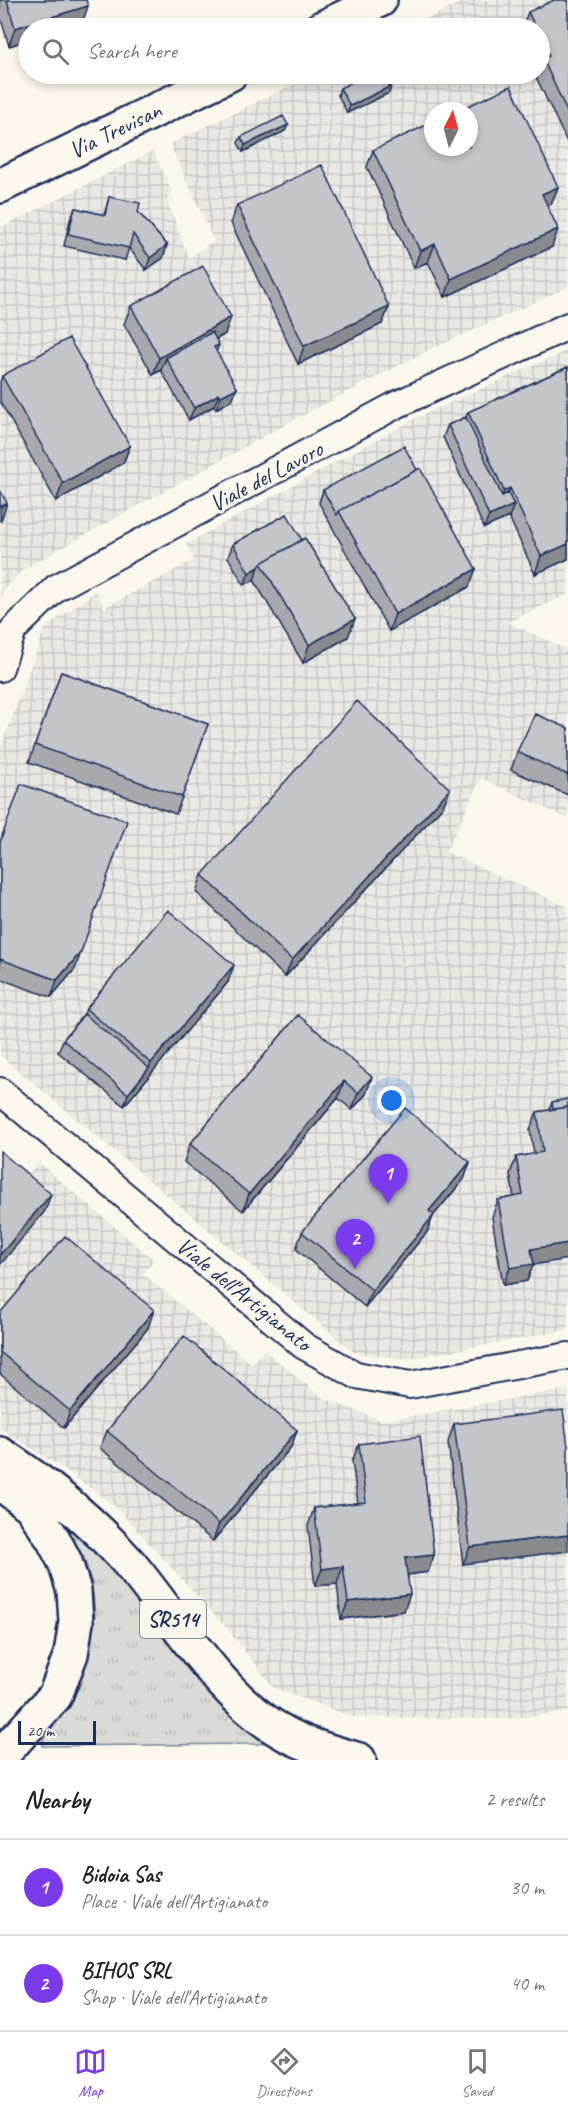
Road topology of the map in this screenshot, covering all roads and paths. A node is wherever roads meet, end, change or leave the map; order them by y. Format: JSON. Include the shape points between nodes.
{"nodes":[{"id":1,"x":380,"y":0,"type":"edge"},
{"id":2,"x":343,"y":18,"type":"edge"},
{"id":3,"x":209,"y":84,"type":"edge"},
{"id":4,"x":0,"y":186,"type":"edge"},
{"id":5,"x":568,"y":326,"type":"edge"},
{"id":6,"x":0,"y":668,"type":"edge"},
{"id":7,"x":0,"y":1091,"type":"edge"},
{"id":8,"x":568,"y":1356,"type":"edge"},
{"id":9,"x":0,"y":1454,"type":"edge"},
{"id":10,"x":0,"y":1483,"type":"edge"},
{"id":11,"x":0,"y":1757,"type":"edge"},
{"id":12,"x":359,"y":1760,"type":"edge"}],
"edges":[{"from":1,"to":2,"type":"main road"},
{"from":3,"to":4,"type":"main road","name":"Via Trevisan"},
{"from":5,"to":6,"type":"street","name":"Viale del Lavoro","via":[[396,405],[56,588],[13,630]]},
{"from":7,"to":8,"type":"street","name":"Viale dell'Artigianato","via":[[303,1346],[356,1375],[410,1385]]},
{"from":9,"to":12,"type":"main road","number":"SR514","via":[[62,1498],[100,1532],[245,1704],[285,1733],[317,1748]]},
{"from":10,"to":11,"type":"main road","via":[[31,1506],[53,1539],[74,1591],[76,1622],[71,1654],[55,1696]]}]}
